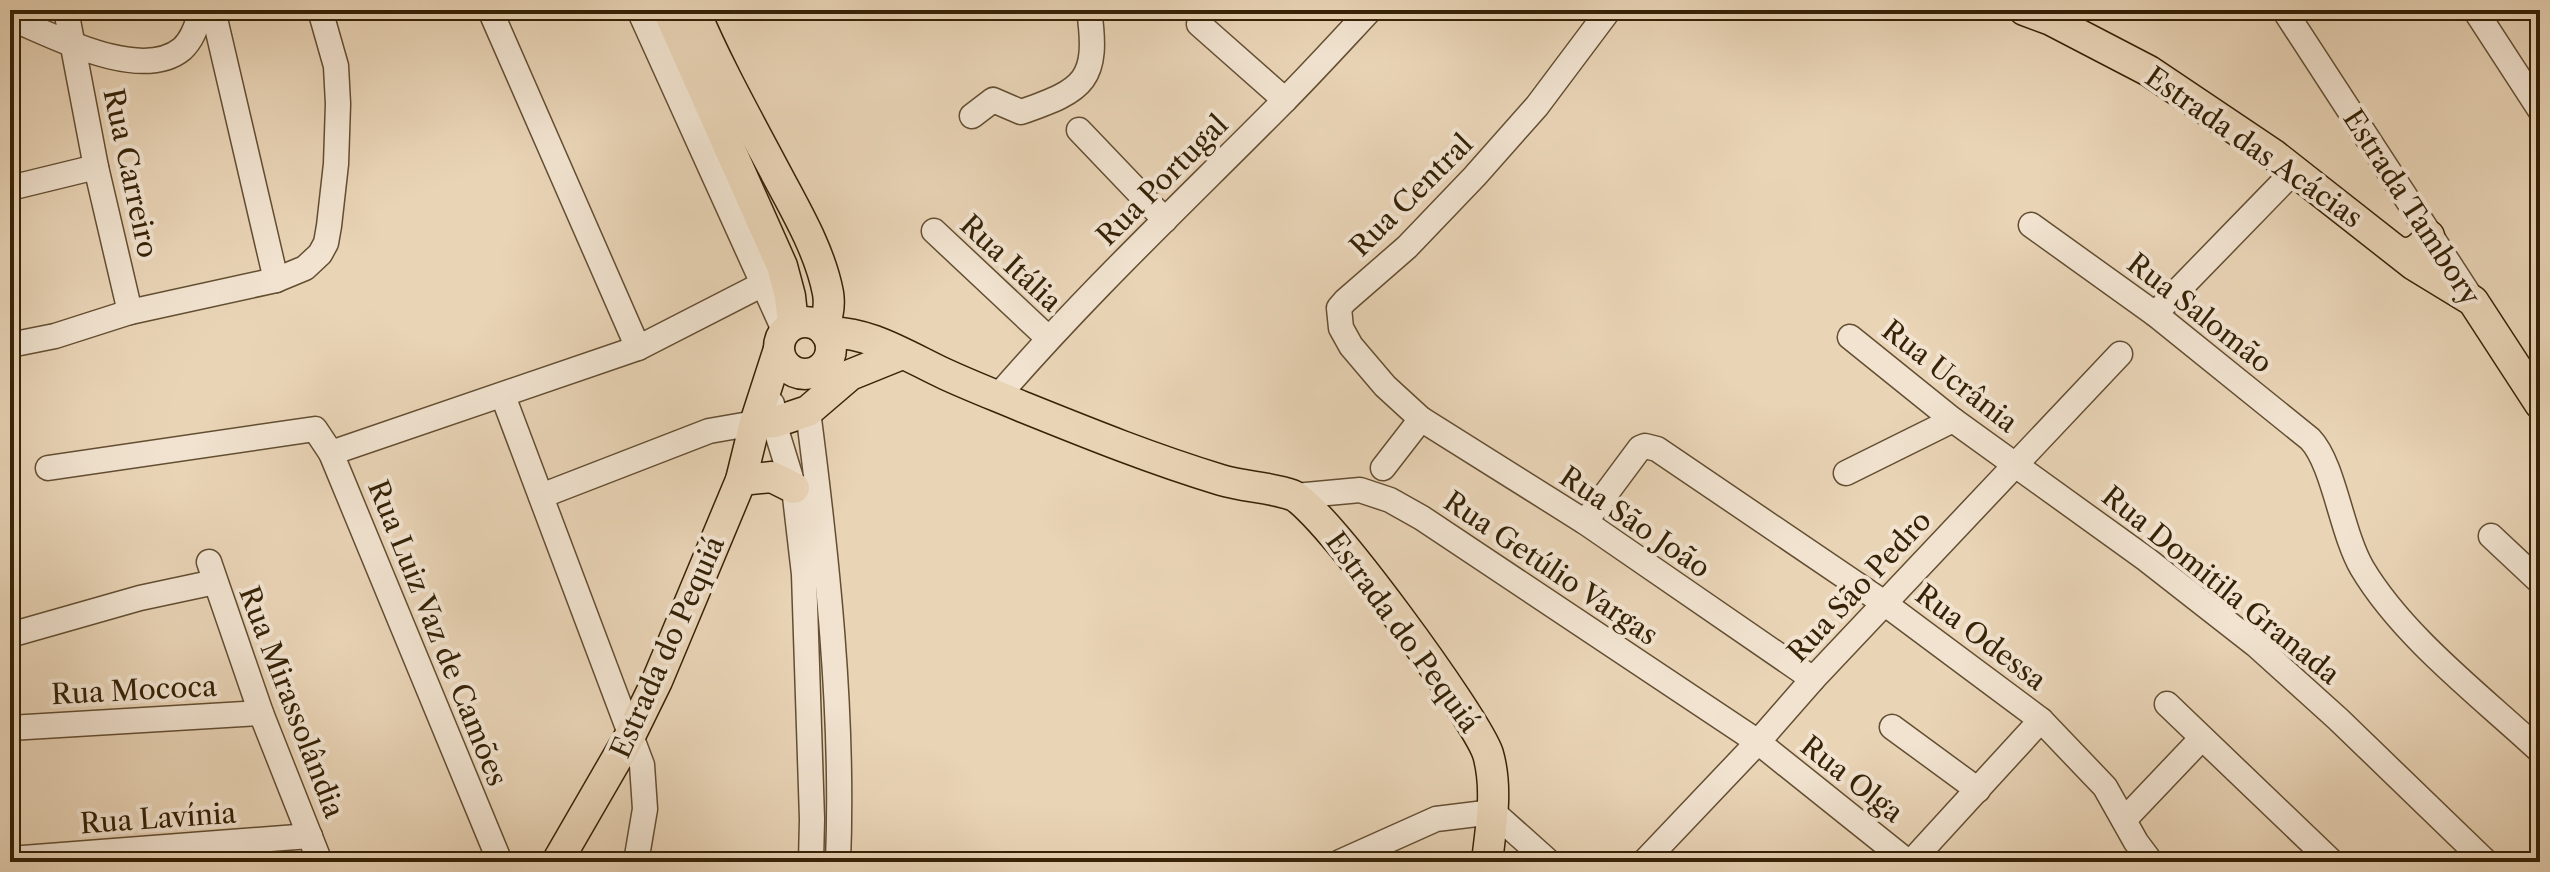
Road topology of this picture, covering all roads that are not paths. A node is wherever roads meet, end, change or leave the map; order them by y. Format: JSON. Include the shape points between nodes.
{"nodes":[{"id":1,"x":66,"y":10,"type":"edge"},
{"id":2,"x":202,"y":10,"type":"edge"},
{"id":3,"x":213,"y":10,"type":"edge"},
{"id":4,"x":320,"y":10,"type":"edge"},
{"id":5,"x":490,"y":10,"type":"edge"},
{"id":6,"x":639,"y":10,"type":"edge"},
{"id":7,"x":668,"y":10,"type":"edge"},
{"id":8,"x":694,"y":10,"type":"edge"},
{"id":9,"x":1089,"y":10,"type":"edge"},
{"id":10,"x":1370,"y":10,"type":"edge"},
{"id":11,"x":1609,"y":10,"type":"edge"},
{"id":12,"x":2024,"y":10,"type":"edge"},
{"id":13,"x":2284,"y":10,"type":"edge"},
{"id":14,"x":2475,"y":10,"type":"edge"},
{"id":15,"x":10,"y":18,"type":"edge"},
{"id":16,"x":1199,"y":24,"type":"dead end"},
{"id":17,"x":74,"y":45,"type":"junction"},
{"id":18,"x":1285,"y":100,"type":"junction"},
{"id":19,"x":2540,"y":110,"type":"edge"},
{"id":20,"x":972,"y":116,"type":"dead end"},
{"id":21,"x":1079,"y":130,"type":"dead end"},
{"id":22,"x":96,"y":167,"type":"junction"},
{"id":23,"x":2295,"y":170,"type":"junction"},
{"id":24,"x":10,"y":188,"type":"edge"},
{"id":25,"x":1165,"y":220,"type":"junction"},
{"id":26,"x":2031,"y":225,"type":"dead end"},
{"id":27,"x":934,"y":231,"type":"dead end"},
{"id":28,"x":2429,"y":236,"type":"junction"},
{"id":29,"x":2399,"y":252,"type":"junction"},
{"id":30,"x":276,"y":280,"type":"junction"},
{"id":31,"x":761,"y":285,"type":"junction"},
{"id":32,"x":2473,"y":301,"type":"junction"},
{"id":33,"x":130,"y":312,"type":"junction"},
{"id":34,"x":2155,"y":314,"type":"junction"},
{"id":35,"x":825,"y":331,"type":"junction"},
{"id":36,"x":785,"y":335,"type":"junction"},
{"id":37,"x":1850,"y":337,"type":"dead end"},
{"id":38,"x":1048,"y":338,"type":"junction"},
{"id":39,"x":10,"y":345,"type":"edge"},
{"id":40,"x":638,"y":348,"type":"junction"},
{"id":41,"x":902,"y":354,"type":"junction"},
{"id":42,"x":2120,"y":354,"type":"dead end"},
{"id":43,"x":815,"y":372,"type":"junction"},
{"id":44,"x":850,"y":375,"type":"junction"},
{"id":45,"x":503,"y":396,"type":"junction"},
{"id":46,"x":998,"y":396,"type":"junction"},
{"id":47,"x":2538,"y":398,"type":"edge"},
{"id":48,"x":808,"y":411,"type":"junction"},
{"id":49,"x":1421,"y":419,"type":"junction"},
{"id":50,"x":1953,"y":420,"type":"junction"},
{"id":51,"x":765,"y":423,"type":"junction"},
{"id":52,"x":331,"y":453,"type":"junction"},
{"id":53,"x":2015,"y":463,"type":"junction"},
{"id":54,"x":48,"y":468,"type":"dead end"},
{"id":55,"x":1383,"y":468,"type":"dead end"},
{"id":56,"x":1846,"y":473,"type":"dead end"},
{"id":57,"x":741,"y":480,"type":"junction"},
{"id":58,"x":794,"y":488,"type":"junction"},
{"id":59,"x":541,"y":496,"type":"junction"},
{"id":60,"x":1295,"y":496,"type":"junction"},
{"id":61,"x":1585,"y":522,"type":"junction"},
{"id":62,"x":2491,"y":536,"type":"dead end"},
{"id":63,"x":2540,"y":582,"type":"edge"},
{"id":64,"x":1884,"y":603,"type":"junction"},
{"id":65,"x":10,"y":635,"type":"edge"},
{"id":66,"x":833,"y":665,"type":"junction"},
{"id":67,"x":806,"y":666,"type":"junction"},
{"id":68,"x":1813,"y":679,"type":"junction"},
{"id":69,"x":2167,"y":704,"type":"dead end"},
{"id":70,"x":261,"y":713,"type":"junction"},
{"id":71,"x":2041,"y":720,"type":"junction"},
{"id":72,"x":1892,"y":727,"type":"dead end"},
{"id":73,"x":10,"y":728,"type":"edge"},
{"id":74,"x":631,"y":734,"type":"junction"},
{"id":75,"x":2202,"y":738,"type":"junction"},
{"id":76,"x":1758,"y":742,"type":"junction"},
{"id":77,"x":2540,"y":751,"type":"edge"},
{"id":78,"x":1978,"y":790,"type":"junction"},
{"id":79,"x":1493,"y":812,"type":"junction"},
{"id":80,"x":2124,"y":820,"type":"junction"},
{"id":81,"x":310,"y":836,"type":"junction"},
{"id":82,"x":10,"y":859,"type":"edge"},
{"id":83,"x":1920,"y":859,"type":"edge"},
{"id":84,"x":320,"y":862,"type":"edge"},
{"id":85,"x":500,"y":862,"type":"edge"},
{"id":86,"x":557,"y":862,"type":"edge"},
{"id":87,"x":636,"y":862,"type":"edge"},
{"id":88,"x":811,"y":862,"type":"edge"},
{"id":89,"x":838,"y":862,"type":"edge"},
{"id":90,"x":1340,"y":862,"type":"edge"},
{"id":91,"x":1487,"y":862,"type":"edge"},
{"id":92,"x":1549,"y":862,"type":"edge"},
{"id":93,"x":1644,"y":862,"type":"edge"},
{"id":94,"x":2151,"y":862,"type":"edge"},
{"id":95,"x":2332,"y":862,"type":"edge"},
{"id":96,"x":2486,"y":862,"type":"edge"}],
"edges":[{"from":1,"to":17,"type":"street","name":"Rua Carreiro"},
{"from":2,"to":17,"type":"street","via":[[185,46],[165,58],[135,60]]},
{"from":3,"to":30,"type":"street"},
{"from":4,"to":30,"type":"street","via":[[336,66],[338,104],[326,243],[305,268]]},
{"from":5,"to":40,"type":"street"},
{"from":6,"to":31,"type":"street"},
{"from":7,"to":36,"type":"main road","via":[[782,266],[790,296]]},
{"from":8,"to":35,"type":"main road","via":[[818,260],[828,292]]},
{"from":9,"to":20,"type":"street","via":[[1093,61],[1081,83],[1060,99],[1021,112],[993,100]]},
{"from":10,"to":18,"type":"street","name":"Rua Portugal"},
{"from":11,"to":49,"type":"street","name":"Rua Central","via":[[1537,106],[1475,176],[1339,308],[1341,328],[1351,346]]},
{"from":12,"to":23,"type":"main road","name":"Estrada das Acácias","via":[[2149,71]]},
{"from":13,"to":28,"type":"street","name":"Estrada Tambory"},
{"from":14,"to":19,"type":"street"},
{"from":15,"to":17,"type":"street"},
{"from":16,"to":18,"type":"street"},
{"from":17,"to":22,"type":"street","name":"Rua Carreiro"},
{"from":18,"to":25,"type":"street","name":"Rua Portugal"},
{"from":21,"to":25,"type":"street"},
{"from":22,"to":24,"type":"street"},
{"from":22,"to":33,"type":"street","name":"Rua Carreiro"},
{"from":23,"to":29,"type":"main road","name":"Estrada das Acácias"},
{"from":23,"to":34,"type":"street"},
{"from":25,"to":38,"type":"street","name":"Rua Portugal"},
{"from":26,"to":34,"type":"street","name":"Rua Salomão"},
{"from":27,"to":38,"type":"street","name":"Rua Itália"},
{"from":28,"to":29,"type":"main road","via":[[2416,250]]},
{"from":28,"to":32,"type":"street","name":"Estrada Tambory"},
{"from":29,"to":32,"type":"main road","name":"Estrada das Acácias"},
{"from":30,"to":33,"type":"street"},
{"from":31,"to":36,"type":"street"},
{"from":31,"to":40,"type":"street"},
{"from":32,"to":47,"type":"main road","name":"Estrada Tambory"},
{"from":33,"to":39,"type":"street"},
{"from":34,"to":77,"type":"street","name":"Rua Salomão","via":[[2315,444],[2349,541],[2377,593]]},
{"from":35,"to":36,"type":"main road","via":[[804,321]]},
{"from":35,"to":41,"type":"main road"},
{"from":35,"to":43,"type":"main road","via":[[831,350]]},
{"from":36,"to":43,"type":"main road","via":[[783,362],[802,374]]},
{"from":36,"to":51,"type":"main road","name":"Estrada do Pequiá","via":[[768,382]]},
{"from":37,"to":50,"type":"street","name":"Rua Ucrânia"},
{"from":38,"to":46,"type":"street","name":"Rua Portugal"},
{"from":40,"to":45,"type":"street"},
{"from":41,"to":44,"type":"main road"},
{"from":41,"to":46,"type":"main road"},
{"from":42,"to":53,"type":"street","name":"Rua São Pedro"},
{"from":43,"to":44,"type":"main road"},
{"from":43,"to":48,"type":"main road"},
{"from":44,"to":48,"type":"main road"},
{"from":45,"to":52,"type":"street"},
{"from":45,"to":59,"type":"street"},
{"from":46,"to":60,"type":"main road","via":[[1145,456],[1241,486]]},
{"from":48,"to":51,"type":"main road"},
{"from":48,"to":66,"type":"street"},
{"from":49,"to":55,"type":"street"},
{"from":49,"to":61,"type":"street","name":"Rua São João"},
{"from":50,"to":53,"type":"street","name":"Rua Ucrânia"},
{"from":50,"to":56,"type":"street"},
{"from":51,"to":57,"type":"main road","name":"Estrada do Pequiá"},
{"from":51,"to":58,"type":"street"},
{"from":51,"to":59,"type":"street","via":[[709,431]]},
{"from":52,"to":54,"type":"street","name":"Rua Luiz Vaz de Camões","via":[[315,429]]},
{"from":52,"to":85,"type":"street","name":"Rua Luiz Vaz de Camões"},
{"from":53,"to":64,"type":"street","name":"Rua São Pedro"},
{"from":53,"to":96,"type":"street","name":"Rua Domitila Granada","via":[[2256,645]]},
{"from":57,"to":58,"type":"main road","via":[[772,477]]},
{"from":57,"to":74,"type":"main road","name":"Estrada do Pequiá"},
{"from":58,"to":67,"type":"street","via":[[804,574]]},
{"from":59,"to":74,"type":"street"},
{"from":60,"to":76,"type":"street","name":"Rua Getúlio Vargas","via":[[1360,490],[1390,500]]},
{"from":60,"to":79,"type":"main road","name":"Estrada do Pequiá","via":[[1389,603],[1471,723],[1487,750]]},
{"from":61,"to":64,"type":"street","name":"Rua Odessa","via":[[1640,448],[1651,446]]},
{"from":61,"to":68,"type":"street","name":"Rua São João"},
{"from":62,"to":63,"type":"street"},
{"from":64,"to":68,"type":"street","name":"Rua São Pedro"},
{"from":64,"to":71,"type":"street","name":"Rua Odessa"},
{"from":65,"to":70,"type":"street","name":"Rua Mirassolândia","via":[[212,572]]},
{"from":66,"to":67,"type":"street"},
{"from":66,"to":89,"type":"street","via":[[841,803]]},
{"from":67,"to":88,"type":"street"},
{"from":68,"to":76,"type":"street","name":"Rua São Pedro"},
{"from":69,"to":75,"type":"street"},
{"from":70,"to":73,"type":"street","name":"Rua Mococa"},
{"from":70,"to":81,"type":"street","name":"Rua Mirassolândia"},
{"from":71,"to":78,"type":"street"},
{"from":71,"to":80,"type":"street","name":"Rua Odessa","via":[[2105,787]]},
{"from":72,"to":78,"type":"street"},
{"from":74,"to":86,"type":"main road","name":"Estrada do Pequiá"},
{"from":74,"to":87,"type":"street","via":[[642,765],[645,799]]},
{"from":75,"to":80,"type":"street"},
{"from":75,"to":95,"type":"street"},
{"from":76,"to":83,"type":"street","name":"Rua Olga"},
{"from":76,"to":93,"type":"street","name":"Rua São Pedro"},
{"from":78,"to":83,"type":"street"},
{"from":79,"to":90,"type":"street","via":[[1436,819]]},
{"from":79,"to":91,"type":"main road","name":"Estrada do Pequiá"},
{"from":79,"to":92,"type":"street"},
{"from":80,"to":94,"type":"street","name":"Rua Odessa"},
{"from":81,"to":82,"type":"street","name":"Rua Lavínia"},
{"from":81,"to":84,"type":"street","name":"Rua Mirassolândia"}]}
